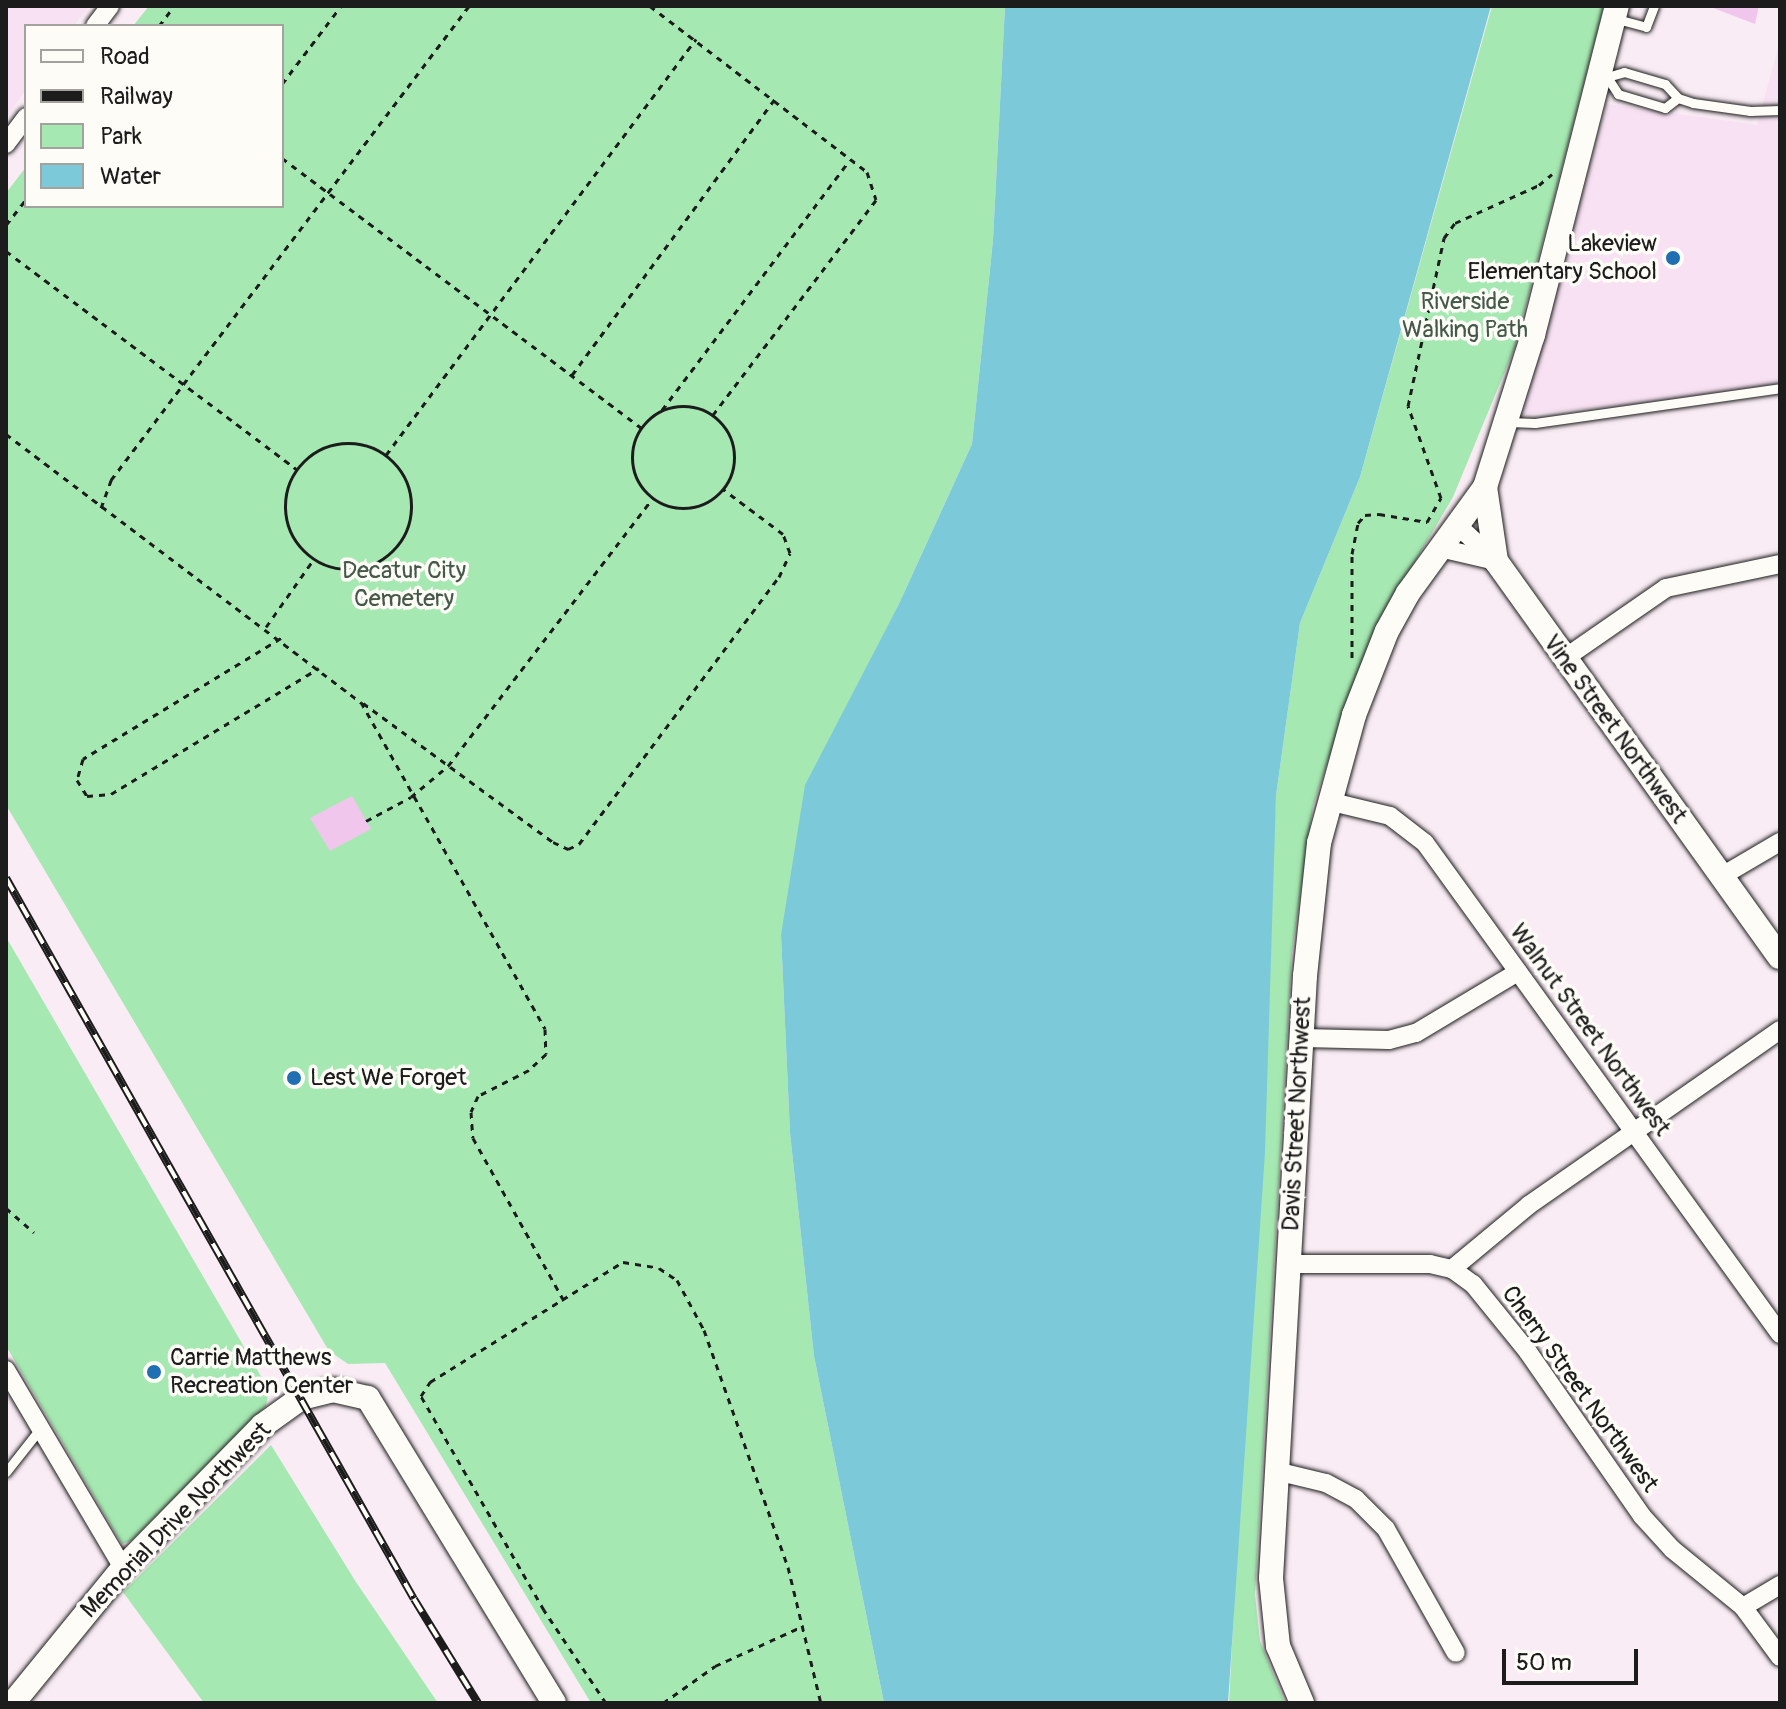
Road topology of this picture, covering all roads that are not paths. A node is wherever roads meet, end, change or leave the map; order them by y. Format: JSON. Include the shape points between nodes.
{"nodes":[{"id":1,"x":110,"y":6,"type":"edge"},
{"id":2,"x":1654,"y":6,"type":"edge"},
{"id":3,"x":1615,"y":12,"type":"edge"},
{"id":4,"x":96,"y":24,"type":"edge"},
{"id":5,"x":1604,"y":79,"type":"junction"},
{"id":6,"x":1678,"y":98,"type":"junction"},
{"id":7,"x":1780,"y":110,"type":"edge"},
{"id":8,"x":24,"y":120,"type":"edge"},
{"id":9,"x":6,"y":144,"type":"edge"},
{"id":10,"x":1780,"y":388,"type":"edge"},
{"id":11,"x":1506,"y":422,"type":"junction"},
{"id":12,"x":1485,"y":487,"type":"junction"},
{"id":13,"x":1458,"y":526,"type":"junction"},
{"id":14,"x":1444,"y":549,"type":"junction"},
{"id":15,"x":1496,"y":561,"type":"junction"},
{"id":16,"x":1780,"y":564,"type":"edge"},
{"id":17,"x":1565,"y":658,"type":"junction"},
{"id":18,"x":1328,"y":801,"type":"junction"},
{"id":19,"x":1780,"y":842,"type":"edge"},
{"id":20,"x":1722,"y":876,"type":"junction"},
{"id":21,"x":1780,"y":957,"type":"edge"},
{"id":22,"x":1518,"y":972,"type":"junction"},
{"id":23,"x":1780,"y":1030,"type":"edge"},
{"id":24,"x":1303,"y":1038,"type":"junction"},
{"id":25,"x":1633,"y":1131,"type":"junction"},
{"id":26,"x":1288,"y":1264,"type":"junction"},
{"id":27,"x":1452,"y":1269,"type":"junction"},
{"id":28,"x":1780,"y":1334,"type":"edge"},
{"id":29,"x":6,"y":1370,"type":"edge"},
{"id":30,"x":39,"y":1430,"type":"junction"},
{"id":31,"x":6,"y":1472,"type":"edge"},
{"id":32,"x":1280,"y":1472,"type":"junction"},
{"id":33,"x":123,"y":1568,"type":"junction"},
{"id":34,"x":1780,"y":1585,"type":"edge"},
{"id":35,"x":1743,"y":1607,"type":"junction"},
{"id":36,"x":1456,"y":1653,"type":"dead end"},
{"id":37,"x":1780,"y":1657,"type":"edge"},
{"id":38,"x":13,"y":1703,"type":"edge"},
{"id":39,"x":554,"y":1703,"type":"edge"},
{"id":40,"x":1302,"y":1703,"type":"edge"}],
"edges":[{"from":1,"to":4,"type":"street"},
{"from":2,"to":3,"type":"lane","via":[[1646,27]]},
{"from":3,"to":5,"type":"street","name":"Davis Street Northwest"},
{"from":5,"to":6,"type":"lane","via":[[1624,72],[1665,84]]},
{"from":5,"to":6,"type":"lane","via":[[1618,94],[1665,108]]},
{"from":5,"to":11,"type":"street","name":"Davis Street Northwest"},
{"from":6,"to":7,"type":"lane","via":[[1750,111]]},
{"from":8,"to":9,"type":"street"},
{"from":10,"to":11,"type":"lane","via":[[1535,423]]},
{"from":11,"to":12,"type":"street","name":"Davis Street Northwest"},
{"from":12,"to":13,"type":"street","name":"Davis Street Northwest"},
{"from":12,"to":15,"type":"street","name":"Vine Street Northwest"},
{"from":13,"to":14,"type":"street","name":"Davis Street Northwest"},
{"from":13,"to":15,"type":"street"},
{"from":14,"to":15,"type":"street"},
{"from":14,"to":18,"type":"street","name":"Davis Street Northwest","via":[[1408,593],[1387,631]]},
{"from":15,"to":17,"type":"street","name":"Vine Street Northwest"},
{"from":16,"to":17,"type":"street","via":[[1666,588]]},
{"from":17,"to":20,"type":"street","name":"Vine Street Northwest"},
{"from":18,"to":22,"type":"street","name":"Walnut Street Northwest","via":[[1407,825]]},
{"from":18,"to":24,"type":"street","name":"Davis Street Northwest","via":[[1312,887]]},
{"from":19,"to":20,"type":"street"},
{"from":20,"to":21,"type":"street","name":"Vine Street Northwest"},
{"from":22,"to":24,"type":"street","via":[[1416,1033],[1389,1040]]},
{"from":22,"to":25,"type":"street","name":"Walnut Street Northwest"},
{"from":23,"to":25,"type":"street"},
{"from":24,"to":26,"type":"street","name":"Davis Street Northwest"},
{"from":25,"to":27,"type":"street","via":[[1476,1245]]},
{"from":25,"to":28,"type":"street","name":"Walnut Street Northwest"},
{"from":26,"to":27,"type":"street","via":[[1430,1264]]},
{"from":26,"to":32,"type":"street","name":"Davis Street Northwest"},
{"from":27,"to":35,"type":"street","name":"Cherry Street Northwest","via":[[1473,1284],[1512,1332],[1642,1516],[1672,1549]]},
{"from":29,"to":30,"type":"street"},
{"from":30,"to":31,"type":"lane"},
{"from":30,"to":33,"type":"street"},
{"from":32,"to":36,"type":"street","via":[[1326,1483],[1356,1499],[1386,1529]]},
{"from":32,"to":40,"type":"street","name":"Davis Street Northwest","via":[[1272,1601],[1278,1646]]},
{"from":33,"to":38,"type":"street","name":"Memorial Drive Northwest"},
{"from":33,"to":39,"type":"street","name":"Memorial Drive Northwest","via":[[262,1426],[290,1405],[333,1390],[368,1398]]},
{"from":34,"to":35,"type":"street"},
{"from":35,"to":37,"type":"street","name":"Cherry Street Northwest"}]}
